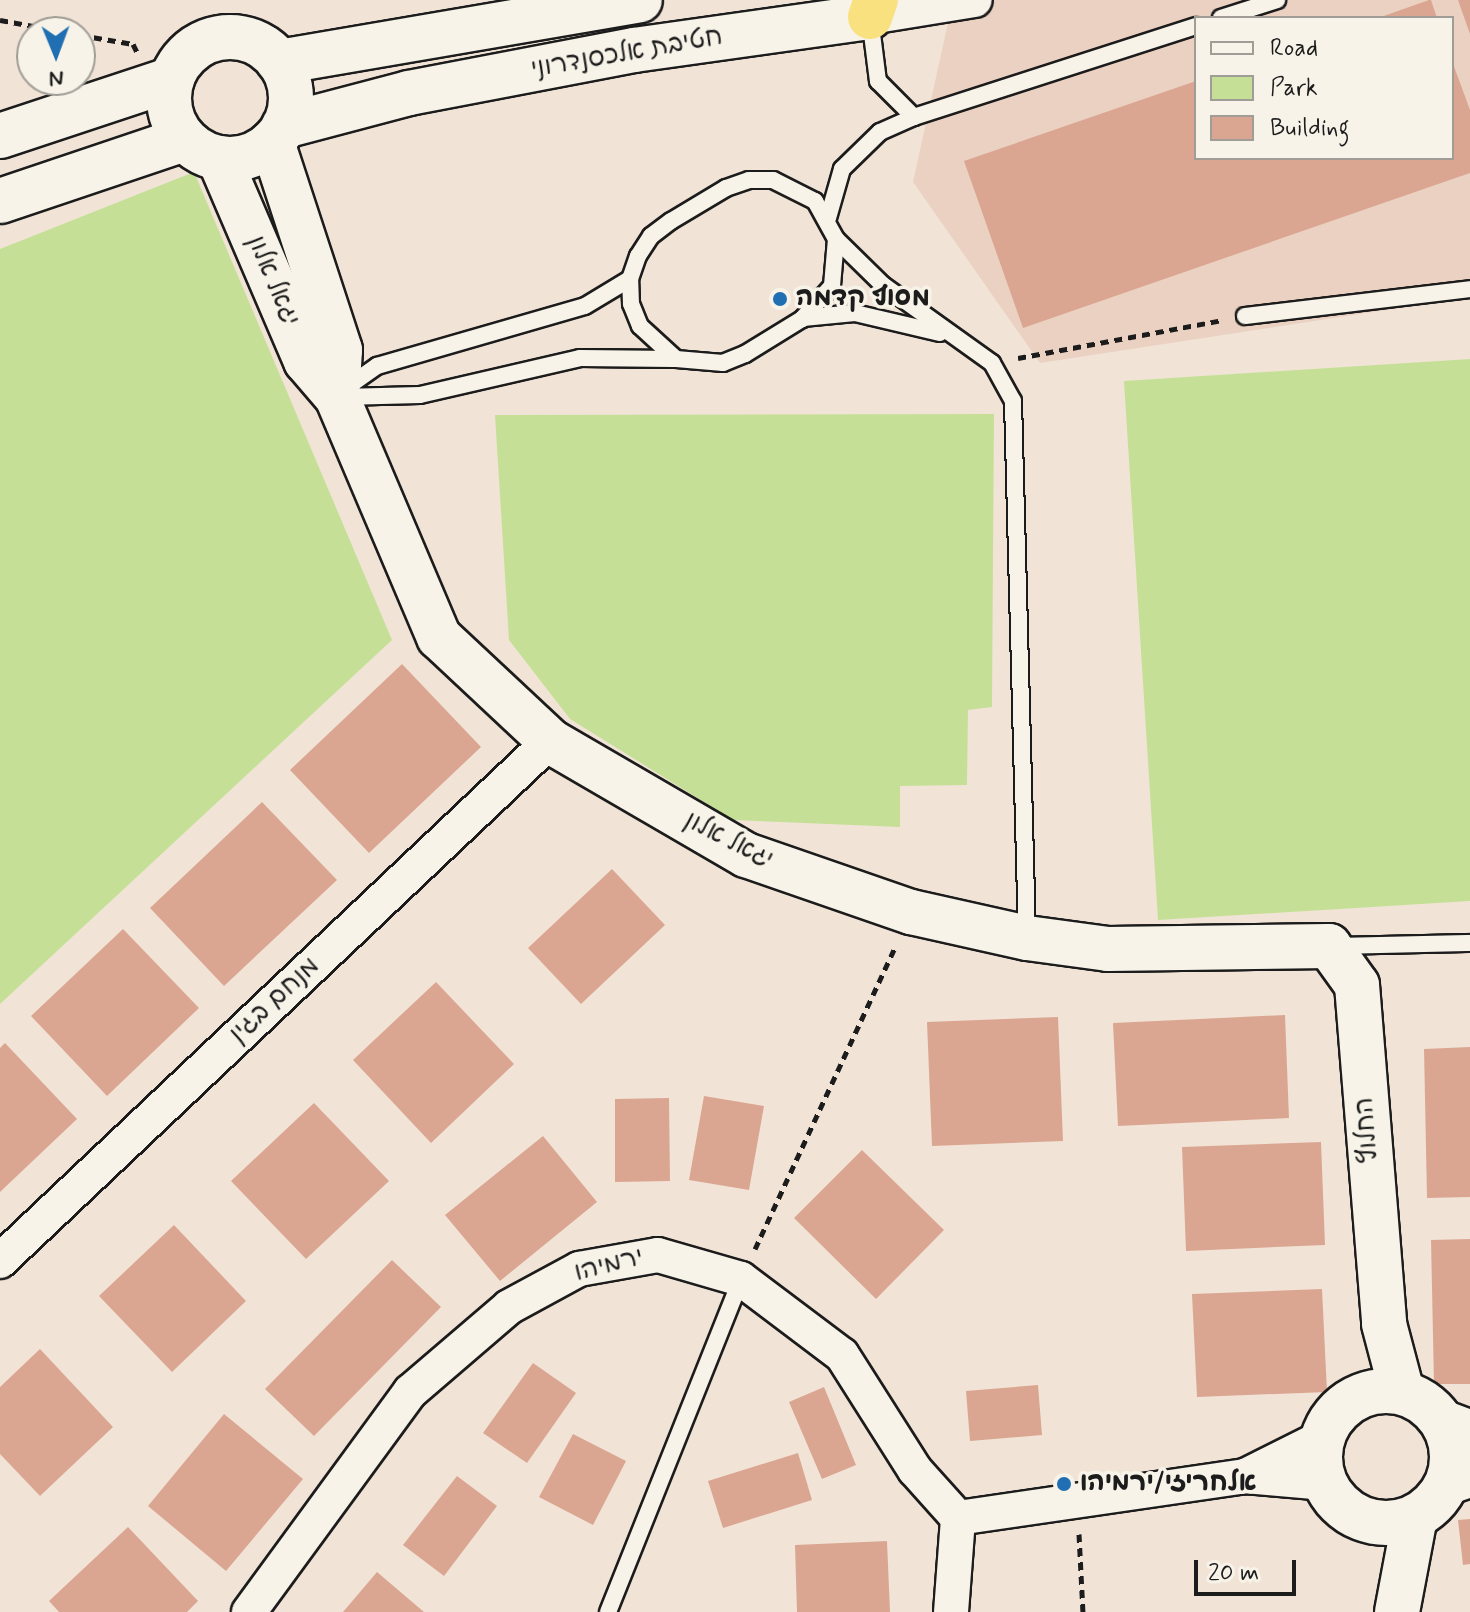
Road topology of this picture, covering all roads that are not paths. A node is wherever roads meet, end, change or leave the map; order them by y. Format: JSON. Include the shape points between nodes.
{"nodes":[{"id":1,"x":640,"y":0,"type":"edge"},
{"id":2,"x":975,"y":0,"type":"edge"},
{"id":3,"x":1277,"y":0,"type":"edge"},
{"id":4,"x":870,"y":6,"type":"edge"},
{"id":5,"x":1227,"y":16,"type":"edge"},
{"id":6,"x":1194,"y":27,"type":"edge"},
{"id":7,"x":279,"y":62,"type":"junction"},
{"id":8,"x":172,"y":79,"type":"junction"},
{"id":9,"x":914,"y":117,"type":"junction"},
{"id":10,"x":278,"y":134,"type":"junction"},
{"id":11,"x":0,"y":136,"type":"edge"},
{"id":12,"x":202,"y":149,"type":"junction"},
{"id":13,"x":0,"y":201,"type":"edge"},
{"id":14,"x":828,"y":218,"type":"junction"},
{"id":15,"x":836,"y":239,"type":"junction"},
{"id":16,"x":630,"y":279,"type":"junction"},
{"id":17,"x":1470,"y":289,"type":"edge"},
{"id":18,"x":1245,"y":316,"type":"road end"},
{"id":19,"x":802,"y":319,"type":"junction"},
{"id":20,"x":968,"y":342,"type":"junction"},
{"id":21,"x":676,"y":359,"type":"junction"},
{"id":22,"x":337,"y":397,"type":"junction"},
{"id":23,"x":550,"y":741,"type":"junction"},
{"id":24,"x":1027,"y":938,"type":"junction"},
{"id":25,"x":1470,"y":943,"type":"edge"},
{"id":26,"x":1329,"y":946,"type":"junction"},
{"id":27,"x":0,"y":1261,"type":"edge"},
{"id":28,"x":741,"y":1279,"type":"junction"},
{"id":29,"x":1381,"y":1393,"type":"junction"},
{"id":30,"x":1454,"y":1421,"type":"edge"},
{"id":31,"x":1321,"y":1438,"type":"junction"},
{"id":32,"x":1245,"y":1476,"type":"junction"},
{"id":33,"x":1323,"y":1483,"type":"junction"},
{"id":34,"x":1443,"y":1496,"type":"edge"},
{"id":35,"x":958,"y":1518,"type":"junction"},
{"id":36,"x":1371,"y":1523,"type":"junction"},
{"id":37,"x":1397,"y":1605,"type":"edge"},
{"id":38,"x":249,"y":1612,"type":"edge"},
{"id":39,"x":608,"y":1612,"type":"edge"},
{"id":40,"x":951,"y":1612,"type":"edge"}],
"edges":[{"from":1,"to":7,"type":"street","name":"חטיבת אלכסנדרוני"},
{"from":2,"to":4,"type":"street","name":"חטיבת אלכסנדרוני"},
{"from":3,"to":5,"type":"lane"},
{"from":4,"to":9,"type":"lane","via":[[878,81]]},
{"from":4,"to":10,"type":"street","name":"חטיבת אלכסנדרוני","via":[[409,93]]},
{"from":6,"to":9,"type":"lane"},
{"from":7,"to":8,"type":"street","via":[[258,44],[217,39],[197,46]]},
{"from":7,"to":10,"type":"street","via":[[291,89]]},
{"from":8,"to":11,"type":"street"},
{"from":8,"to":12,"type":"street","via":[[169,100]]},
{"from":9,"to":14,"type":"lane","via":[[853,153],[842,169]]},
{"from":10,"to":12,"type":"street","via":[[257,153]]},
{"from":10,"to":22,"type":"street","name":"יגאל אלון","via":[[340,350]]},
{"from":12,"to":13,"type":"street"},
{"from":12,"to":22,"type":"street","name":"יגאל אלון","via":[[306,361]]},
{"from":14,"to":15,"type":"lane"},
{"from":14,"to":16,"type":"lane","via":[[797,188],[749,180],[726,188],[651,236]]},
{"from":15,"to":19,"type":"lane","via":[[832,286]]},
{"from":15,"to":20,"type":"lane","via":[[883,285]]},
{"from":16,"to":21,"type":"lane","via":[[631,304],[640,326]]},
{"from":16,"to":22,"type":"lane","via":[[585,306],[377,366]]},
{"from":17,"to":18,"type":"lane"},
{"from":19,"to":20,"type":"lane","via":[[830,313],[884,317]]},
{"from":19,"to":21,"type":"lane","via":[[723,363]]},
{"from":20,"to":24,"type":"lane","via":[[992,363],[1013,401],[1017,428]]},
{"from":21,"to":22,"type":"lane","via":[[580,358],[420,395]]},
{"from":22,"to":23,"type":"street","name":"יגאל אלון","via":[[439,637]]},
{"from":23,"to":24,"type":"street","name":"יגאל אלון","via":[[746,855],[911,912]]},
{"from":23,"to":27,"type":"street","name":"מנחם בגין"},
{"from":24,"to":26,"type":"street","name":"יגאל אלון","via":[[1135,950]]},
{"from":25,"to":26,"type":"lane"},
{"from":26,"to":29,"type":"street","name":"החלוץ","via":[[1357,985],[1384,1324]]},
{"from":28,"to":35,"type":"street","name":"ירמיהו","via":[[842,1355],[915,1470]]},
{"from":28,"to":38,"type":"street","name":"ירמיהו","via":[[658,1255],[579,1269],[509,1307],[410,1392]]},
{"from":28,"to":39,"type":"lane"},
{"from":29,"to":30,"type":"street"},
{"from":29,"to":31,"type":"street","via":[[1341,1407]]},
{"from":30,"to":34,"type":"street"},
{"from":31,"to":32,"type":"street"},
{"from":31,"to":33,"type":"street","via":[[1318,1461]]},
{"from":32,"to":33,"type":"street"},
{"from":32,"to":35,"type":"street"},
{"from":33,"to":36,"type":"street","via":[[1344,1509]]},
{"from":34,"to":36,"type":"street"},
{"from":34,"to":37,"type":"street"},
{"from":35,"to":40,"type":"street"},
{"from":36,"to":37,"type":"street"}]}
